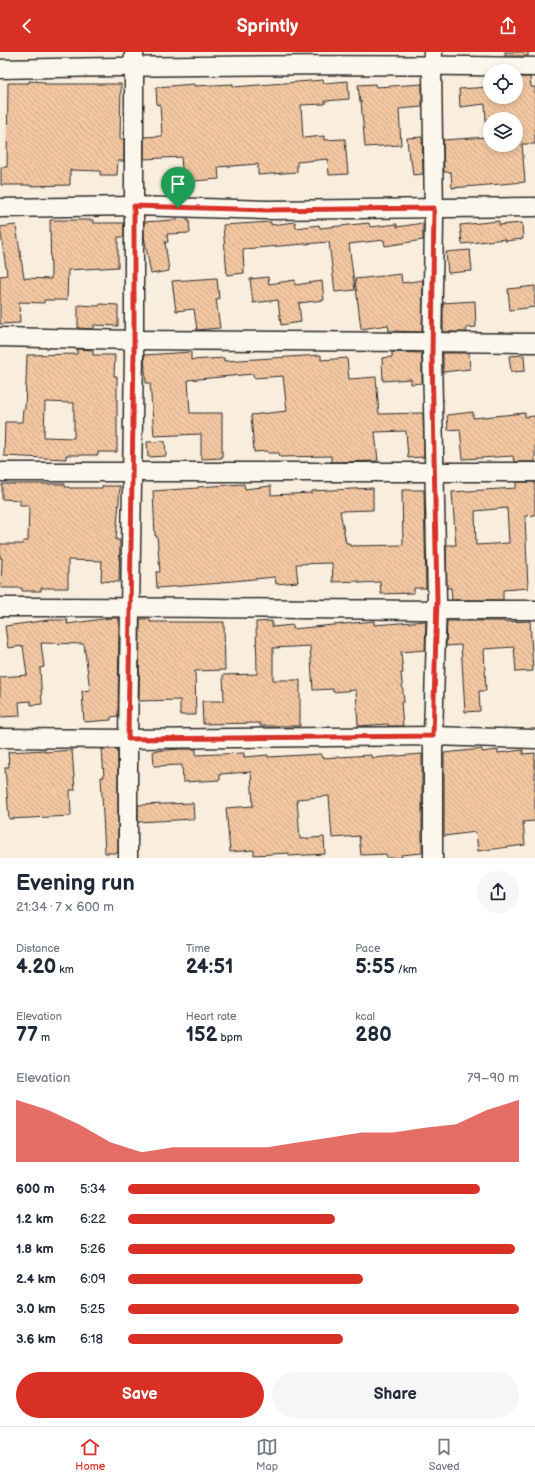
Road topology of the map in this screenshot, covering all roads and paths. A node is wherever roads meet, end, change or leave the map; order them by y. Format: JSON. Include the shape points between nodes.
{"nodes":[{"id":1,"x":134,"y":59,"type":"edge"},
{"id":2,"x":432,"y":59,"type":"edge"},
{"id":3,"x":535,"y":67,"type":"edge"},
{"id":4,"x":0,"y":69,"type":"edge"},
{"id":5,"x":134,"y":206,"type":"junction"},
{"id":6,"x":535,"y":207,"type":"edge"},
{"id":7,"x":0,"y":208,"type":"edge"},
{"id":8,"x":434,"y":208,"type":"junction"},
{"id":9,"x":0,"y":337,"type":"edge"},
{"id":10,"x":134,"y":340,"type":"junction"},
{"id":11,"x":432,"y":343,"type":"junction"},
{"id":12,"x":535,"y":343,"type":"edge"},
{"id":13,"x":0,"y":472,"type":"edge"},
{"id":14,"x":434,"y":472,"type":"junction"},
{"id":15,"x":535,"y":472,"type":"edge"},
{"id":16,"x":132,"y":473,"type":"junction"},
{"id":17,"x":130,"y":606,"type":"junction"},
{"id":18,"x":0,"y":607,"type":"edge"},
{"id":19,"x":436,"y":610,"type":"junction"},
{"id":20,"x":535,"y":610,"type":"edge"},
{"id":21,"x":433,"y":736,"type":"junction"},
{"id":22,"x":0,"y":738,"type":"edge"},
{"id":23,"x":128,"y":739,"type":"junction"},
{"id":24,"x":535,"y":739,"type":"edge"},
{"id":25,"x":128,"y":858,"type":"edge"},
{"id":26,"x":433,"y":858,"type":"edge"}],
"edges":[{"from":1,"to":2,"type":"street"},
{"from":1,"to":4,"type":"street"},
{"from":1,"to":5,"type":"street"},
{"from":2,"to":3,"type":"street"},
{"from":2,"to":8,"type":"street"},
{"from":5,"to":7,"type":"street"},
{"from":5,"to":8,"type":"street","via":[[266,210]]},
{"from":5,"to":10,"type":"street"},
{"from":6,"to":8,"type":"street"},
{"from":8,"to":11,"type":"street"},
{"from":9,"to":10,"type":"street"},
{"from":10,"to":11,"type":"street"},
{"from":10,"to":16,"type":"street"},
{"from":11,"to":12,"type":"street"},
{"from":11,"to":14,"type":"street"},
{"from":13,"to":16,"type":"street"},
{"from":14,"to":15,"type":"street"},
{"from":14,"to":16,"type":"street"},
{"from":14,"to":19,"type":"street"},
{"from":16,"to":17,"type":"street"},
{"from":17,"to":18,"type":"street"},
{"from":17,"to":19,"type":"street"},
{"from":17,"to":23,"type":"street"},
{"from":19,"to":20,"type":"street"},
{"from":19,"to":21,"type":"street"},
{"from":21,"to":23,"type":"street"},
{"from":21,"to":24,"type":"street"},
{"from":21,"to":26,"type":"street"},
{"from":22,"to":23,"type":"street"},
{"from":23,"to":25,"type":"street"}]}
